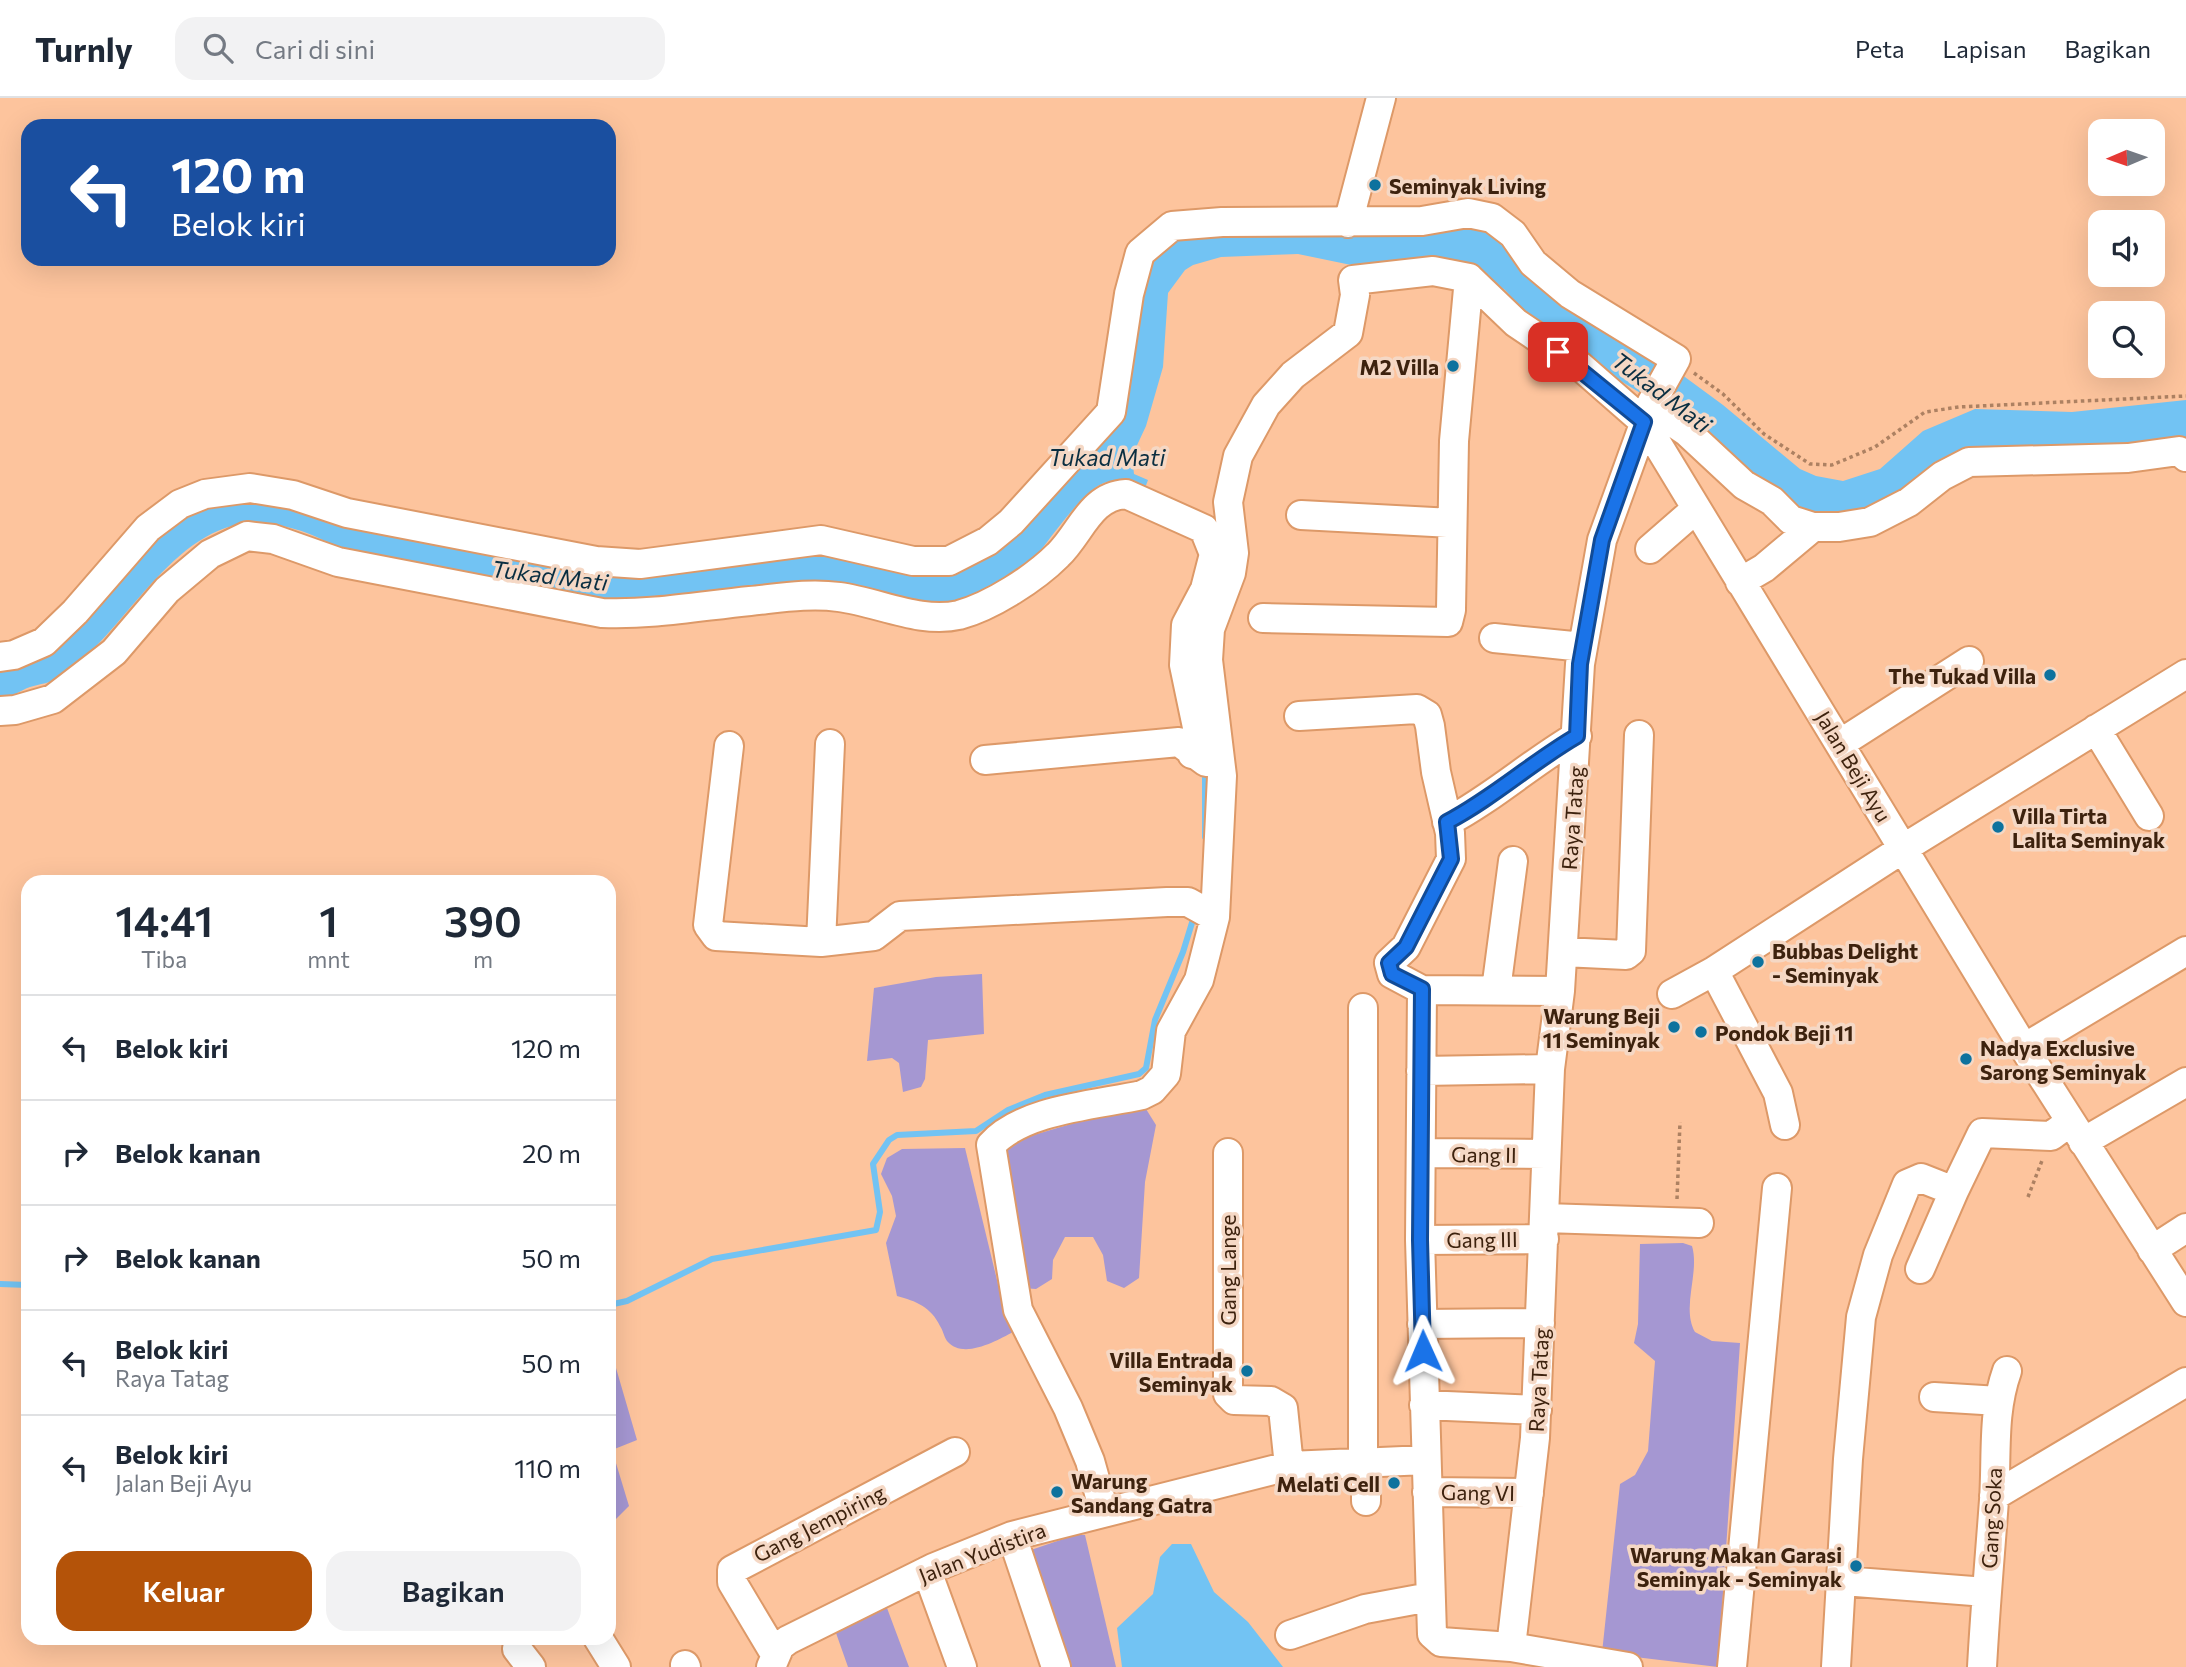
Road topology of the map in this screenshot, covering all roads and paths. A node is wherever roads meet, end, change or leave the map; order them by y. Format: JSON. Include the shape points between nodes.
{"nodes":[{"id":1,"x":1381,"y":98,"type":"edge"},
{"id":2,"x":1348,"y":223,"type":"junction"},
{"id":3,"x":1469,"y":278,"type":"junction"},
{"id":4,"x":1675,"y":361,"type":"junction"},
{"id":5,"x":2186,"y":396,"type":"edge"},
{"id":6,"x":1649,"y":410,"type":"junction"},
{"id":7,"x":2186,"y":457,"type":"edge"},
{"id":8,"x":1696,"y":509,"type":"junction"},
{"id":9,"x":1301,"y":515,"type":"dead end"},
{"id":10,"x":1452,"y":523,"type":"junction"},
{"id":11,"x":1813,"y":527,"type":"junction"},
{"id":12,"x":1650,"y":549,"type":"dead end"},
{"id":13,"x":1741,"y":582,"type":"junction"},
{"id":14,"x":1263,"y":618,"type":"dead end"},
{"id":15,"x":1494,"y":638,"type":"dead end"},
{"id":16,"x":1583,"y":647,"type":"junction"},
{"id":17,"x":0,"y":657,"type":"edge"},
{"id":18,"x":1969,"y":661,"type":"dead end"},
{"id":19,"x":2186,"y":674,"type":"edge"},
{"id":20,"x":0,"y":711,"type":"edge"},
{"id":21,"x":1299,"y":716,"type":"dead end"},
{"id":22,"x":2096,"y":729,"type":"junction"},
{"id":23,"x":1639,"y":735,"type":"dead end"},
{"id":24,"x":1577,"y":736,"type":"junction"},
{"id":25,"x":1841,"y":743,"type":"junction"},
{"id":26,"x":830,"y":744,"type":"dead end"},
{"id":27,"x":729,"y":746,"type":"dead end"},
{"id":28,"x":985,"y":760,"type":"dead end"},
{"id":29,"x":1206,"y":763,"type":"junction"},
{"id":30,"x":2149,"y":816,"type":"dead end"},
{"id":31,"x":1447,"y":822,"type":"junction"},
{"id":32,"x":1904,"y":848,"type":"junction"},
{"id":33,"x":1513,"y":861,"type":"dead end"},
{"id":34,"x":1202,"y":910,"type":"junction"},
{"id":35,"x":821,"y":942,"type":"junction"},
{"id":36,"x":2186,"y":951,"type":"edge"},
{"id":37,"x":1563,"y":952,"type":"junction"},
{"id":38,"x":1714,"y":971,"type":"junction"},
{"id":39,"x":1422,"y":989,"type":"junction"},
{"id":40,"x":1496,"y":990,"type":"junction"},
{"id":41,"x":1560,"y":991,"type":"junction"},
{"id":42,"x":1672,"y":994,"type":"dead end"},
{"id":43,"x":1363,"y":1008,"type":"dead end"},
{"id":44,"x":2024,"y":1048,"type":"junction"},
{"id":45,"x":1550,"y":1069,"type":"junction"},
{"id":46,"x":1421,"y":1071,"type":"junction"},
{"id":47,"x":2186,"y":1082,"type":"edge"},
{"id":48,"x":1681,"y":1122,"type":"dead end"},
{"id":49,"x":1784,"y":1125,"type":"dead end"},
{"id":50,"x":2068,"y":1134,"type":"junction"},
{"id":51,"x":1228,"y":1153,"type":"dead end"},
{"id":52,"x":1421,"y":1153,"type":"junction"},
{"id":53,"x":1546,"y":1154,"type":"junction"},
{"id":54,"x":1777,"y":1188,"type":"dead end"},
{"id":55,"x":1954,"y":1191,"type":"junction"},
{"id":56,"x":2028,"y":1197,"type":"dead end"},
{"id":57,"x":1687,"y":1222,"type":"joint"},
{"id":58,"x":1545,"y":1228,"type":"junction"},
{"id":59,"x":2186,"y":1228,"type":"edge"},
{"id":60,"x":1420,"y":1240,"type":"junction"},
{"id":61,"x":2152,"y":1250,"type":"junction"},
{"id":62,"x":1920,"y":1269,"type":"dead end"},
{"id":63,"x":2186,"y":1302,"type":"edge"},
{"id":64,"x":1541,"y":1323,"type":"junction"},
{"id":65,"x":1422,"y":1324,"type":"junction"},
{"id":66,"x":2007,"y":1371,"type":"dead end"},
{"id":67,"x":2186,"y":1382,"type":"edge"},
{"id":68,"x":1934,"y":1397,"type":"dead end"},
{"id":69,"x":1999,"y":1401,"type":"junction"},
{"id":70,"x":1424,"y":1405,"type":"junction"},
{"id":71,"x":1536,"y":1410,"type":"junction"},
{"id":72,"x":955,"y":1452,"type":"dead end"},
{"id":73,"x":1426,"y":1460,"type":"junction"},
{"id":74,"x":1365,"y":1461,"type":"junction"},
{"id":75,"x":1289,"y":1466,"type":"junction"},
{"id":76,"x":1427,"y":1492,"type":"junction"},
{"id":77,"x":1529,"y":1493,"type":"junction"},
{"id":78,"x":1994,"y":1496,"type":"junction"},
{"id":79,"x":1366,"y":1500,"type":"dead end"},
{"id":80,"x":1104,"y":1511,"type":"junction"},
{"id":81,"x":1012,"y":1535,"type":"junction"},
{"id":82,"x":927,"y":1571,"type":"junction"},
{"id":83,"x":1843,"y":1581,"type":"junction"},
{"id":84,"x":1986,"y":1592,"type":"junction"},
{"id":85,"x":1430,"y":1597,"type":"junction"},
{"id":86,"x":1290,"y":1634,"type":"dead end"},
{"id":87,"x":602,"y":1645,"type":"edge"},
{"id":88,"x":1511,"y":1647,"type":"junction"},
{"id":89,"x":773,"y":1660,"type":"edge"},
{"id":90,"x":1595,"y":1664,"type":"edge"},
{"id":91,"x":616,"y":1667,"type":"edge"},
{"id":92,"x":962,"y":1667,"type":"edge"},
{"id":93,"x":1056,"y":1667,"type":"edge"},
{"id":94,"x":1628,"y":1667,"type":"edge"},
{"id":95,"x":1731,"y":1667,"type":"edge"},
{"id":96,"x":1836,"y":1667,"type":"edge"},
{"id":97,"x":1982,"y":1667,"type":"edge"}],
"edges":[{"from":1,"to":2,"type":"street"},
{"from":2,"to":4,"type":"street","via":[[1422,222],[1468,213],[1492,218],[1570,295]]},
{"from":2,"to":17,"type":"street","via":[[1172,226],[1140,253],[1111,412],[1011,523],[949,561],[913,561],[821,540],[640,564],[596,561],[347,513],[293,495],[250,488],[205,494],[180,504],[148,528],[44,642]]},
{"from":3,"to":6,"type":"street","name":"Jalan Beji Ayu","via":[[1516,323]]},
{"from":3,"to":10,"type":"street","via":[[1454,441]]},
{"from":3,"to":29,"type":"street","via":[[1433,271],[1353,280],[1348,333],[1293,375],[1250,431],[1238,456],[1228,502],[1234,552],[1231,573],[1210,629]]},
{"from":4,"to":5,"type":"path","via":[[1723,394],[1764,434],[1810,464],[1832,465],[1875,447],[1925,412]]},
{"from":4,"to":6,"type":"street","name":"Raya Tatag"},
{"from":6,"to":8,"type":"street","name":"Jalan Beji Ayu"},
{"from":6,"to":11,"type":"street","via":[[1688,432],[1744,485],[1772,501],[1791,520]]},
{"from":6,"to":16,"type":"street","name":"Raya Tatag","via":[[1602,540]]},
{"from":7,"to":11,"type":"street","via":[[2179,451],[1969,462],[1870,522]]},
{"from":8,"to":12,"type":"street"},
{"from":8,"to":13,"type":"street","name":"Jalan Beji Ayu"},
{"from":9,"to":10,"type":"street"},
{"from":10,"to":14,"type":"street","via":[[1448,622]]},
{"from":11,"to":13,"type":"street"},
{"from":13,"to":25,"type":"street","name":"Jalan Beji Ayu"},
{"from":15,"to":16,"type":"street"},
{"from":16,"to":24,"type":"street","name":"Raya Tatag"},
{"from":18,"to":25,"type":"street"},
{"from":19,"to":22,"type":"street"},
{"from":20,"to":29,"type":"street","via":[[53,699],[114,652],[167,590],[210,554],[247,536],[273,539],[338,562],[602,613],[645,614],[798,595],[838,597],[924,616],[959,615],[1041,571],[1061,553],[1092,509],[1113,495],[1126,494],[1204,529],[1214,554],[1205,589],[1186,625],[1184,665]]},
{"from":21,"to":31,"type":"street","via":[[1422,710],[1430,726]]},
{"from":22,"to":30,"type":"street"},
{"from":22,"to":32,"type":"street"},
{"from":23,"to":37,"type":"street","via":[[1631,951],[1626,955]]},
{"from":24,"to":31,"type":"street"},
{"from":24,"to":37,"type":"street","name":"Raya Tatag"},
{"from":25,"to":32,"type":"street","name":"Jalan Beji Ayu"},
{"from":26,"to":35,"type":"street"},
{"from":27,"to":35,"type":"street","via":[[708,925],[716,936]]},
{"from":28,"to":29,"type":"street","via":[[1179,742]]},
{"from":29,"to":34,"type":"street"},
{"from":31,"to":39,"type":"street","via":[[1451,859],[1406,947],[1389,963],[1392,974]]},
{"from":32,"to":38,"type":"street"},
{"from":32,"to":44,"type":"street","name":"Jalan Beji Ayu"},
{"from":33,"to":40,"type":"street"},
{"from":34,"to":35,"type":"street","via":[[900,916],[874,936]]},
{"from":34,"to":80,"type":"street","via":[[1199,980],[1171,1031],[1170,1061],[1159,1084],[1142,1095],[1024,1121],[991,1145],[1018,1310],[1068,1408]]},
{"from":36,"to":44,"type":"street"},
{"from":37,"to":41,"type":"street","name":"Raya Tatag"},
{"from":38,"to":42,"type":"street"},
{"from":38,"to":49,"type":"street","via":[[1778,1093]]},
{"from":39,"to":40,"type":"street"},
{"from":39,"to":46,"type":"street"},
{"from":40,"to":41,"type":"street"},
{"from":41,"to":45,"type":"street","name":"Raya Tatag"},
{"from":43,"to":74,"type":"street"},
{"from":44,"to":50,"type":"street","name":"Jalan Beji Ayu"},
{"from":45,"to":46,"type":"street"},
{"from":45,"to":53,"type":"street","name":"Raya Tatag"},
{"from":46,"to":52,"type":"street"},
{"from":47,"to":50,"type":"street"},
{"from":48,"to":57,"type":"path"},
{"from":50,"to":55,"type":"street","via":[[1982,1133]]},
{"from":50,"to":56,"type":"path"},
{"from":50,"to":61,"type":"street","name":"Jalan Beji Ayu"},
{"from":51,"to":75,"type":"street","name":"Gang Lange","via":[[1227,1390],[1234,1400],[1271,1401],[1283,1408]]},
{"from":52,"to":53,"type":"street","name":"Gang II"},
{"from":52,"to":60,"type":"street"},
{"from":53,"to":58,"type":"street","name":"Raya Tatag"},
{"from":54,"to":95,"type":"street"},
{"from":55,"to":62,"type":"street"},
{"from":55,"to":83,"type":"street","via":[[1921,1178],[1911,1180],[1878,1255],[1861,1317],[1853,1389]]},
{"from":57,"to":58,"type":"street","name":"Gang III"},
{"from":58,"to":60,"type":"street","name":"Gang III"},
{"from":58,"to":64,"type":"street","name":"Raya Tatag"},
{"from":59,"to":61,"type":"street"},
{"from":60,"to":65,"type":"street"},
{"from":61,"to":63,"type":"street","name":"Jalan Beji Ayu"},
{"from":64,"to":65,"type":"street"},
{"from":64,"to":71,"type":"street","name":"Raya Tatag"},
{"from":65,"to":70,"type":"street"},
{"from":66,"to":69,"type":"street","name":"Gang Soka"},
{"from":67,"to":78,"type":"street"},
{"from":68,"to":69,"type":"street"},
{"from":69,"to":78,"type":"street","name":"Gang Soka"},
{"from":70,"to":71,"type":"street"},
{"from":70,"to":73,"type":"street"},
{"from":71,"to":77,"type":"street","name":"Raya Tatag"},
{"from":72,"to":89,"type":"street","name":"Gang Jempiring","via":[[732,1570],[732,1582]]},
{"from":73,"to":74,"type":"street","name":"Jalan Yudistira"},
{"from":73,"to":76,"type":"street"},
{"from":74,"to":75,"type":"street","name":"Jalan Yudistira"},
{"from":74,"to":79,"type":"street"},
{"from":75,"to":80,"type":"street","name":"Jalan Yudistira"},
{"from":76,"to":77,"type":"street","name":"Gang VI"},
{"from":76,"to":85,"type":"street"},
{"from":77,"to":88,"type":"street","name":"Raya Tatag"},
{"from":78,"to":84,"type":"street","name":"Gang Soka"},
{"from":80,"to":81,"type":"street","name":"Jalan Yudistira"},
{"from":81,"to":82,"type":"street","name":"Jalan Yudistira"},
{"from":81,"to":93,"type":"street"},
{"from":82,"to":89,"type":"street","name":"Jalan Yudistira","via":[[788,1640]]},
{"from":82,"to":92,"type":"street"},
{"from":83,"to":84,"type":"street"},
{"from":83,"to":96,"type":"street"},
{"from":84,"to":97,"type":"street","name":"Gang Soka"},
{"from":85,"to":86,"type":"street","via":[[1365,1609]]},
{"from":85,"to":88,"type":"street","via":[[1436,1639]]},
{"from":87,"to":91,"type":"street"},
{"from":88,"to":90,"type":"street"},
{"from":90,"to":94,"type":"street"}]}
